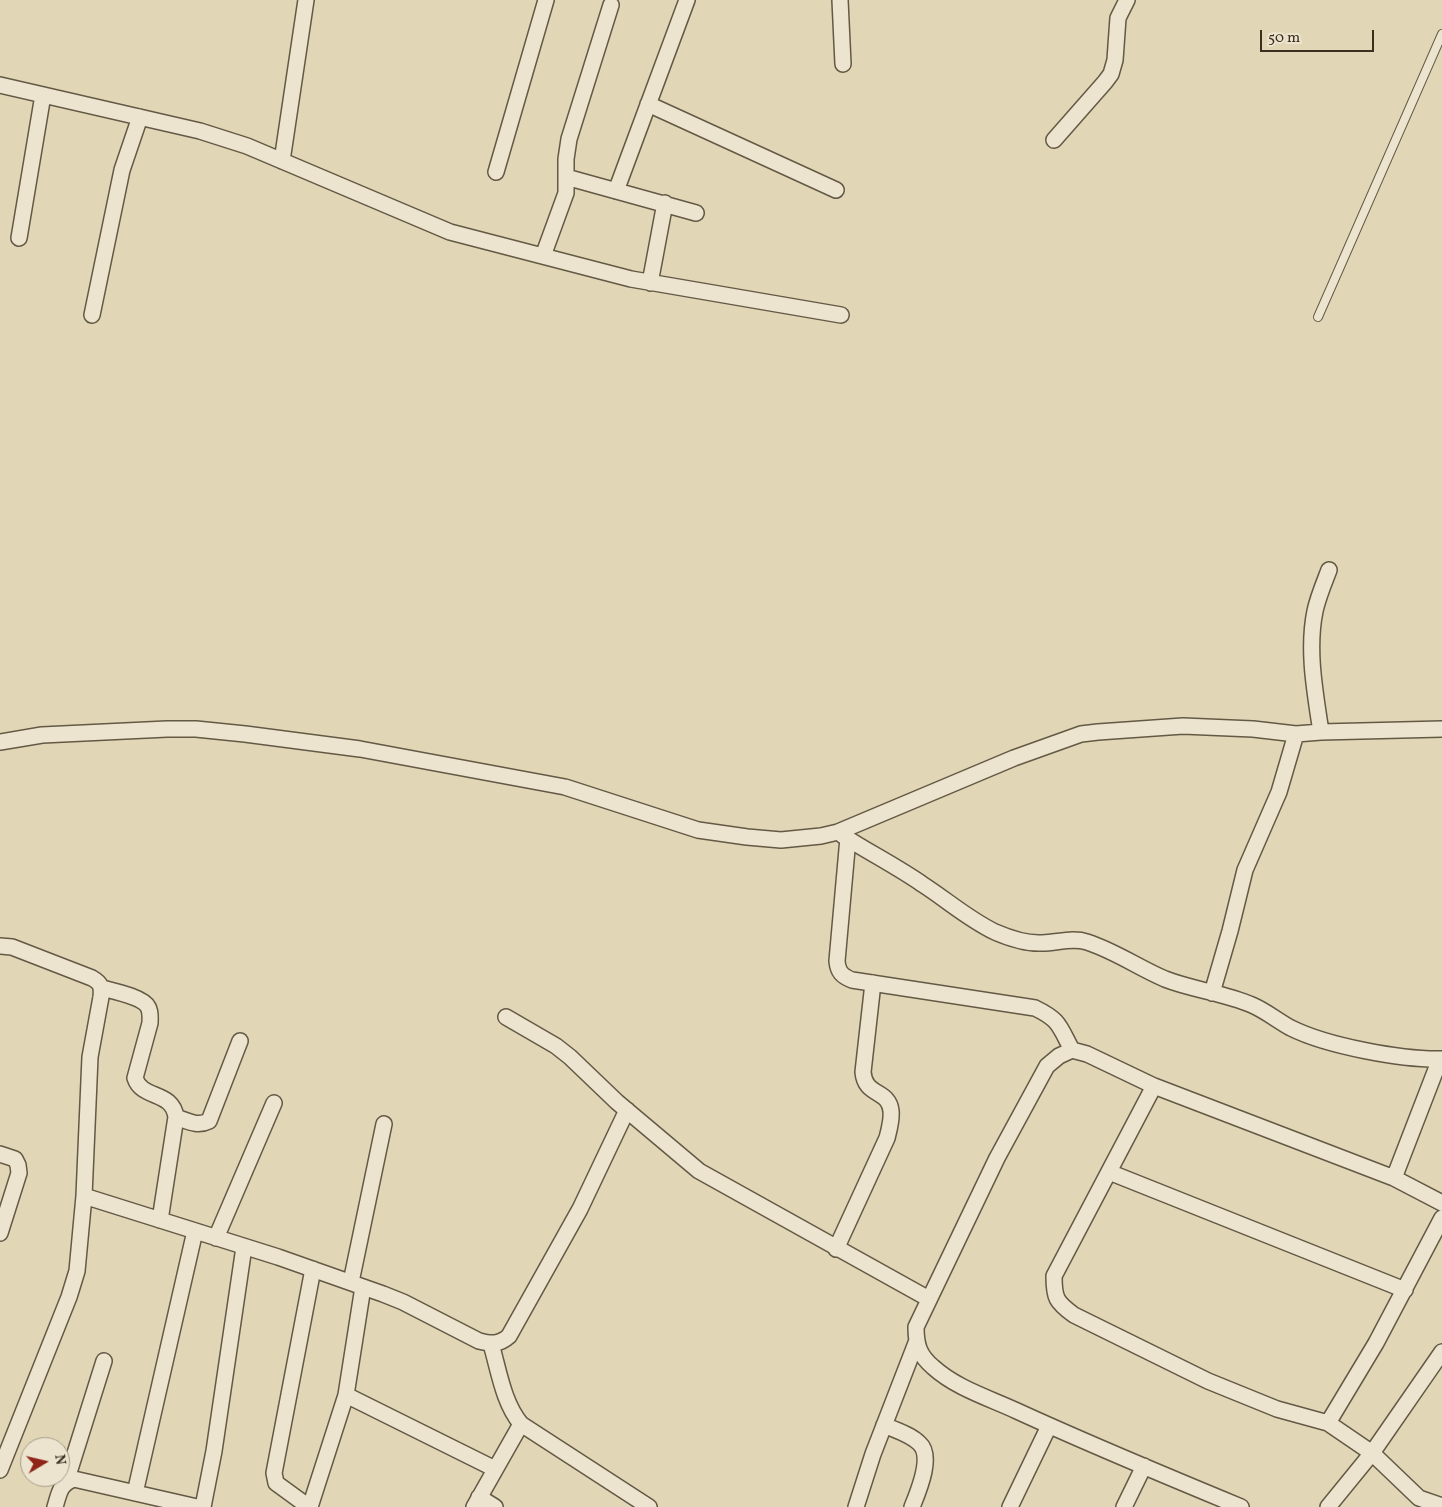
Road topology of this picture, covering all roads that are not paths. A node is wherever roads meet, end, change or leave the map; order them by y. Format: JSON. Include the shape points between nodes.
{"nodes":[{"id":1,"x":306,"y":0,"type":"edge"},
{"id":2,"x":546,"y":0,"type":"edge"},
{"id":3,"x":687,"y":0,"type":"edge"},
{"id":4,"x":840,"y":0,"type":"edge"},
{"id":5,"x":1127,"y":0,"type":"edge"},
{"id":6,"x":611,"y":5,"type":"dead end"},
{"id":7,"x":1442,"y":34,"type":"edge"},
{"id":8,"x":843,"y":64,"type":"dead end"},
{"id":9,"x":0,"y":85,"type":"edge"},
{"id":10,"x":43,"y":95,"type":"junction"},
{"id":11,"x":648,"y":104,"type":"junction"},
{"id":12,"x":140,"y":117,"type":"junction"},
{"id":13,"x":1054,"y":140,"type":"dead end"},
{"id":14,"x":282,"y":161,"type":"junction"},
{"id":15,"x":496,"y":172,"type":"dead end"},
{"id":16,"x":566,"y":177,"type":"junction"},
{"id":17,"x":836,"y":190,"type":"dead end"},
{"id":18,"x":616,"y":191,"type":"junction"},
{"id":19,"x":665,"y":203,"type":"junction"},
{"id":20,"x":696,"y":213,"type":"dead end"},
{"id":21,"x":19,"y":238,"type":"dead end"},
{"id":22,"x":543,"y":256,"type":"junction"},
{"id":23,"x":650,"y":283,"type":"junction"},
{"id":24,"x":92,"y":315,"type":"dead end"},
{"id":25,"x":841,"y":315,"type":"dead end"},
{"id":26,"x":1318,"y":318,"type":"dead end"},
{"id":27,"x":1329,"y":570,"type":"dead end"},
{"id":28,"x":1442,"y":729,"type":"edge"},
{"id":29,"x":1321,"y":732,"type":"junction"},
{"id":30,"x":1296,"y":734,"type":"junction"},
{"id":31,"x":0,"y":742,"type":"edge"},
{"id":32,"x":843,"y":835,"type":"junction"},
{"id":33,"x":0,"y":946,"type":"edge"},
{"id":34,"x":873,"y":983,"type":"junction"},
{"id":35,"x":102,"y":988,"type":"junction"},
{"id":36,"x":1212,"y":993,"type":"junction"},
{"id":37,"x":506,"y":1017,"type":"dead end"},
{"id":38,"x":240,"y":1041,"type":"dead end"},
{"id":39,"x":1072,"y":1050,"type":"junction"},
{"id":40,"x":1441,"y":1059,"type":"edge"},
{"id":41,"x":1154,"y":1086,"type":"junction"},
{"id":42,"x":274,"y":1103,"type":"dead end"},
{"id":43,"x":627,"y":1110,"type":"junction"},
{"id":44,"x":176,"y":1117,"type":"junction"},
{"id":45,"x":384,"y":1124,"type":"dead end"},
{"id":46,"x":0,"y":1154,"type":"edge"},
{"id":47,"x":1109,"y":1172,"type":"junction"},
{"id":48,"x":1394,"y":1178,"type":"junction"},
{"id":49,"x":84,"y":1196,"type":"junction"},
{"id":50,"x":1442,"y":1203,"type":"edge"},
{"id":51,"x":1442,"y":1218,"type":"edge"},
{"id":52,"x":160,"y":1220,"type":"junction"},
{"id":53,"x":195,"y":1231,"type":"junction"},
{"id":54,"x":0,"y":1232,"type":"edge"},
{"id":55,"x":216,"y":1238,"type":"junction"},
{"id":56,"x":244,"y":1247,"type":"junction"},
{"id":57,"x":836,"y":1248,"type":"junction"},
{"id":58,"x":313,"y":1269,"type":"junction"},
{"id":59,"x":357,"y":1284,"type":"junction"},
{"id":60,"x":1405,"y":1290,"type":"junction"},
{"id":61,"x":929,"y":1299,"type":"junction"},
{"id":62,"x":916,"y":1343,"type":"junction"},
{"id":63,"x":491,"y":1344,"type":"junction"},
{"id":64,"x":1442,"y":1352,"type":"edge"},
{"id":65,"x":104,"y":1361,"type":"dead end"},
{"id":66,"x":346,"y":1395,"type":"junction"},
{"id":67,"x":1328,"y":1422,"type":"junction"},
{"id":68,"x":521,"y":1424,"type":"junction"},
{"id":69,"x":884,"y":1425,"type":"junction"},
{"id":70,"x":1049,"y":1426,"type":"junction"},
{"id":71,"x":1372,"y":1453,"type":"junction"},
{"id":72,"x":1144,"y":1466,"type":"junction"},
{"id":73,"x":70,"y":1469,"type":"edge"},
{"id":74,"x":495,"y":1469,"type":"junction"},
{"id":75,"x":0,"y":1470,"type":"edge"},
{"id":76,"x":70,"y":1481,"type":"edge"},
{"id":77,"x":62,"y":1487,"type":"edge"},
{"id":78,"x":135,"y":1493,"type":"junction"},
{"id":79,"x":476,"y":1502,"type":"edge"},
{"id":80,"x":1442,"y":1506,"type":"edge"},
{"id":81,"x":56,"y":1507,"type":"edge"},
{"id":82,"x":197,"y":1507,"type":"edge"},
{"id":83,"x":202,"y":1507,"type":"edge"},
{"id":84,"x":310,"y":1507,"type":"edge"},
{"id":85,"x":323,"y":1507,"type":"edge"},
{"id":86,"x":495,"y":1507,"type":"edge"},
{"id":87,"x":649,"y":1507,"type":"edge"},
{"id":88,"x":856,"y":1507,"type":"edge"},
{"id":89,"x":912,"y":1507,"type":"edge"},
{"id":90,"x":1010,"y":1507,"type":"edge"},
{"id":91,"x":1124,"y":1507,"type":"edge"},
{"id":92,"x":1241,"y":1507,"type":"edge"},
{"id":93,"x":1328,"y":1507,"type":"edge"}],
"edges":[{"from":1,"to":14,"type":"street"},
{"from":2,"to":15,"type":"street"},
{"from":3,"to":11,"type":"street"},
{"from":4,"to":8,"type":"street"},
{"from":5,"to":13,"type":"street","via":[[1118,18],[1117,47],[1111,74]]},
{"from":6,"to":16,"type":"street","via":[[569,139]]},
{"from":7,"to":26,"type":"lane"},
{"from":9,"to":10,"type":"street"},
{"from":10,"to":12,"type":"street"},
{"from":10,"to":21,"type":"street"},
{"from":11,"to":17,"type":"street"},
{"from":11,"to":18,"type":"street"},
{"from":12,"to":14,"type":"street","via":[[200,130]]},
{"from":12,"to":24,"type":"street","via":[[122,170]]},
{"from":14,"to":22,"type":"street","via":[[450,232]]},
{"from":16,"to":18,"type":"street"},
{"from":16,"to":22,"type":"street","via":[[566,193]]},
{"from":18,"to":19,"type":"street"},
{"from":19,"to":20,"type":"street"},
{"from":19,"to":23,"type":"street"},
{"from":22,"to":23,"type":"street"},
{"from":23,"to":25,"type":"street"},
{"from":27,"to":29,"type":"street","via":[[1315,610],[1312,639],[1313,676]]},
{"from":28,"to":29,"type":"street"},
{"from":29,"to":30,"type":"street"},
{"from":30,"to":32,"type":"street","via":[[1183,726],[1081,734],[1014,758]]},
{"from":30,"to":36,"type":"street","via":[[1280,792],[1246,870]]},
{"from":31,"to":32,"type":"street","via":[[42,735],[167,729],[226,732],[360,749],[565,787],[698,830],[781,840]]},
{"from":32,"to":34,"type":"street","via":[[836,961],[844,976]]},
{"from":32,"to":36,"type":"street","via":[[918,881],[967,918],[996,932],[1033,943],[1083,941],[1164,978]]},
{"from":33,"to":35,"type":"street","via":[[12,947],[92,978]]},
{"from":34,"to":39,"type":"street","via":[[1035,1008],[1059,1024]]},
{"from":34,"to":57,"type":"street","via":[[862,1072],[868,1087],[884,1096],[889,1104],[890,1122],[887,1138]]},
{"from":35,"to":44,"type":"street","via":[[142,1000],[148,1007],[150,1023],[135,1078],[140,1088],[170,1102]]},
{"from":35,"to":49,"type":"street","via":[[90,1057]]},
{"from":36,"to":40,"type":"street","via":[[1241,1000],[1291,1028],[1325,1040],[1395,1055]]},
{"from":37,"to":43,"type":"street","via":[[556,1046]]},
{"from":38,"to":44,"type":"street","via":[[209,1121],[196,1125]]},
{"from":39,"to":41,"type":"street"},
{"from":39,"to":61,"type":"street","via":[[1047,1066],[997,1158]]},
{"from":40,"to":48,"type":"street"},
{"from":41,"to":47,"type":"street"},
{"from":41,"to":48,"type":"street"},
{"from":42,"to":55,"type":"street"},
{"from":43,"to":57,"type":"street","via":[[699,1171]]},
{"from":43,"to":63,"type":"street","via":[[570,1228],[509,1336],[502,1342]]},
{"from":44,"to":52,"type":"street"},
{"from":45,"to":59,"type":"street"},
{"from":46,"to":54,"type":"street","via":[[15,1159],[19,1173]]},
{"from":47,"to":60,"type":"street"},
{"from":47,"to":67,"type":"street","via":[[1054,1276],[1054,1294],[1060,1305],[1074,1315],[1208,1381],[1278,1409]]},
{"from":48,"to":50,"type":"street"},
{"from":49,"to":52,"type":"street"},
{"from":49,"to":75,"type":"street","via":[[77,1271]]},
{"from":51,"to":60,"type":"street"},
{"from":52,"to":53,"type":"street"},
{"from":53,"to":55,"type":"street"},
{"from":53,"to":78,"type":"street"},
{"from":55,"to":56,"type":"street"},
{"from":56,"to":58,"type":"street"},
{"from":56,"to":83,"type":"street","via":[[214,1451]]},
{"from":57,"to":61,"type":"street"},
{"from":58,"to":59,"type":"street"},
{"from":58,"to":84,"type":"street","via":[[274,1473],[276,1483]]},
{"from":59,"to":63,"type":"street","via":[[403,1302],[478,1341]]},
{"from":59,"to":66,"type":"street"},
{"from":60,"to":67,"type":"street"},
{"from":61,"to":62,"type":"street","via":[[916,1327]]},
{"from":62,"to":69,"type":"street"},
{"from":62,"to":70,"type":"street","via":[[933,1368],[951,1380]]},
{"from":63,"to":68,"type":"street","via":[[508,1402]]},
{"from":64,"to":71,"type":"street"},
{"from":65,"to":73,"type":"street"},
{"from":66,"to":74,"type":"street"},
{"from":66,"to":84,"type":"street"},
{"from":67,"to":71,"type":"street"},
{"from":68,"to":74,"type":"street"},
{"from":68,"to":87,"type":"street"},
{"from":69,"to":88,"type":"street"},
{"from":69,"to":89,"type":"street","via":[[912,1437],[921,1444],[925,1453],[921,1484]]},
{"from":70,"to":72,"type":"street"},
{"from":70,"to":90,"type":"street"},
{"from":71,"to":80,"type":"street","via":[[1419,1498]]},
{"from":71,"to":93,"type":"street"},
{"from":72,"to":91,"type":"street"},
{"from":72,"to":92,"type":"street"},
{"from":74,"to":79,"type":"street"},
{"from":76,"to":78,"type":"street"},
{"from":77,"to":81,"type":"street"},
{"from":78,"to":82,"type":"street"},
{"from":79,"to":86,"type":"street"},
{"from":84,"to":85,"type":"street"}]}
